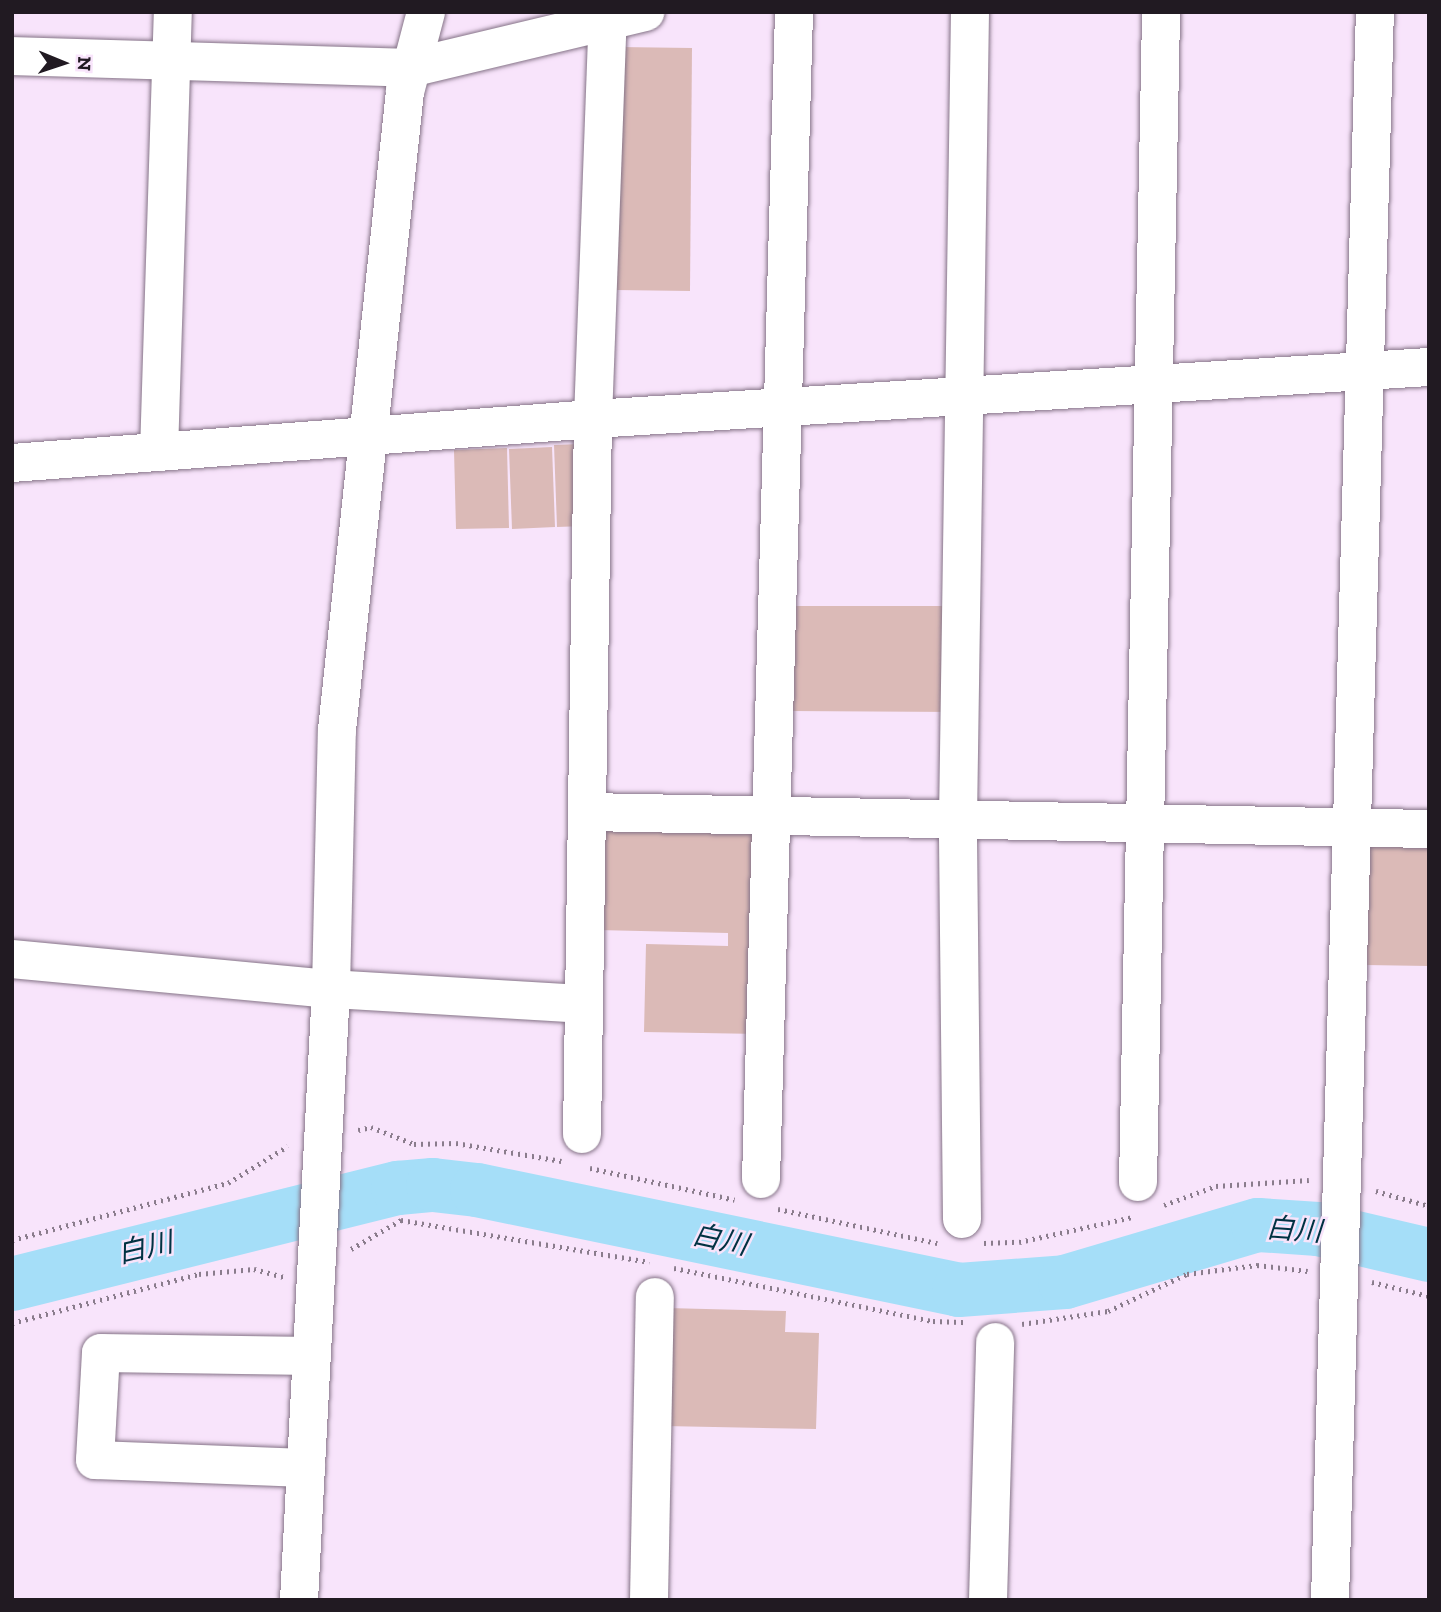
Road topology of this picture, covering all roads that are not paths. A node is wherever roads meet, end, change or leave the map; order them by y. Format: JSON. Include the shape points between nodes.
{"nodes":[{"id":1,"x":173,"y":12,"type":"edge"},
{"id":2,"x":426,"y":12,"type":"edge"},
{"id":3,"x":645,"y":12,"type":"edge"},
{"id":4,"x":794,"y":12,"type":"edge"},
{"id":5,"x":970,"y":12,"type":"edge"},
{"id":6,"x":1161,"y":12,"type":"edge"},
{"id":7,"x":1375,"y":12,"type":"edge"},
{"id":8,"x":608,"y":17,"type":"edge"},
{"id":9,"x":12,"y":56,"type":"edge"},
{"id":10,"x":173,"y":62,"type":"junction"},
{"id":11,"x":411,"y":68,"type":"junction"},
{"id":12,"x":1429,"y":367,"type":"edge"},
{"id":13,"x":1364,"y":373,"type":"junction"},
{"id":14,"x":1155,"y":388,"type":"junction"},
{"id":15,"x":964,"y":400,"type":"junction"},
{"id":16,"x":780,"y":408,"type":"junction"},
{"id":17,"x":593,"y":419,"type":"junction"},
{"id":18,"x":369,"y":435,"type":"junction"},
{"id":19,"x":159,"y":452,"type":"junction"},
{"id":20,"x":12,"y":463,"type":"edge"},
{"id":21,"x":587,"y":812,"type":"junction"},
{"id":22,"x":770,"y":816,"type":"junction"},
{"id":23,"x":958,"y":820,"type":"junction"},
{"id":24,"x":1144,"y":824,"type":"junction"},
{"id":25,"x":1351,"y":828,"type":"junction"},
{"id":26,"x":1429,"y":829,"type":"edge"},
{"id":27,"x":12,"y":959,"type":"edge"},
{"id":28,"x":331,"y":989,"type":"junction"},
{"id":29,"x":584,"y":1004,"type":"junction"},
{"id":30,"x":577,"y":1154,"type":"road end"},
{"id":31,"x":754,"y":1195,"type":"road end"},
{"id":32,"x":1146,"y":1201,"type":"road end"},
{"id":33,"x":962,"y":1235,"type":"road end"},
{"id":34,"x":655,"y":1297,"type":"dead end"},
{"id":35,"x":995,"y":1342,"type":"dead end"},
{"id":36,"x":311,"y":1356,"type":"junction"},
{"id":37,"x":306,"y":1468,"type":"junction"},
{"id":38,"x":299,"y":1600,"type":"edge"},
{"id":39,"x":649,"y":1600,"type":"edge"},
{"id":40,"x":989,"y":1600,"type":"edge"},
{"id":41,"x":1330,"y":1600,"type":"edge"}],
"edges":[{"from":1,"to":10,"type":"street"},
{"from":2,"to":11,"type":"street"},
{"from":3,"to":8,"type":"street"},
{"from":4,"to":16,"type":"street"},
{"from":5,"to":15,"type":"street"},
{"from":6,"to":14,"type":"street"},
{"from":7,"to":13,"type":"street"},
{"from":8,"to":11,"type":"street"},
{"from":8,"to":17,"type":"street"},
{"from":9,"to":10,"type":"street"},
{"from":10,"to":11,"type":"street"},
{"from":10,"to":19,"type":"street"},
{"from":11,"to":18,"type":"street"},
{"from":12,"to":13,"type":"street"},
{"from":13,"to":14,"type":"street"},
{"from":13,"to":25,"type":"street"},
{"from":14,"to":15,"type":"street"},
{"from":14,"to":24,"type":"street"},
{"from":15,"to":16,"type":"street"},
{"from":15,"to":23,"type":"street"},
{"from":16,"to":17,"type":"street"},
{"from":16,"to":22,"type":"street"},
{"from":17,"to":18,"type":"street"},
{"from":17,"to":21,"type":"street"},
{"from":18,"to":19,"type":"street"},
{"from":18,"to":28,"type":"street","via":[[337,730]]},
{"from":19,"to":20,"type":"street"},
{"from":21,"to":22,"type":"street"},
{"from":21,"to":29,"type":"street"},
{"from":22,"to":23,"type":"street"},
{"from":22,"to":31,"type":"street"},
{"from":23,"to":24,"type":"street"},
{"from":23,"to":33,"type":"street"},
{"from":24,"to":25,"type":"street"},
{"from":24,"to":32,"type":"street"},
{"from":25,"to":26,"type":"street"},
{"from":25,"to":41,"type":"street"},
{"from":27,"to":28,"type":"street"},
{"from":28,"to":29,"type":"street"},
{"from":28,"to":36,"type":"street"},
{"from":29,"to":30,"type":"street"},
{"from":34,"to":39,"type":"street"},
{"from":35,"to":40,"type":"street"},
{"from":36,"to":37,"type":"street"},
{"from":36,"to":37,"type":"street","via":[[101,1353],[96,1447],[96,1460]]},
{"from":37,"to":38,"type":"street"}]}
